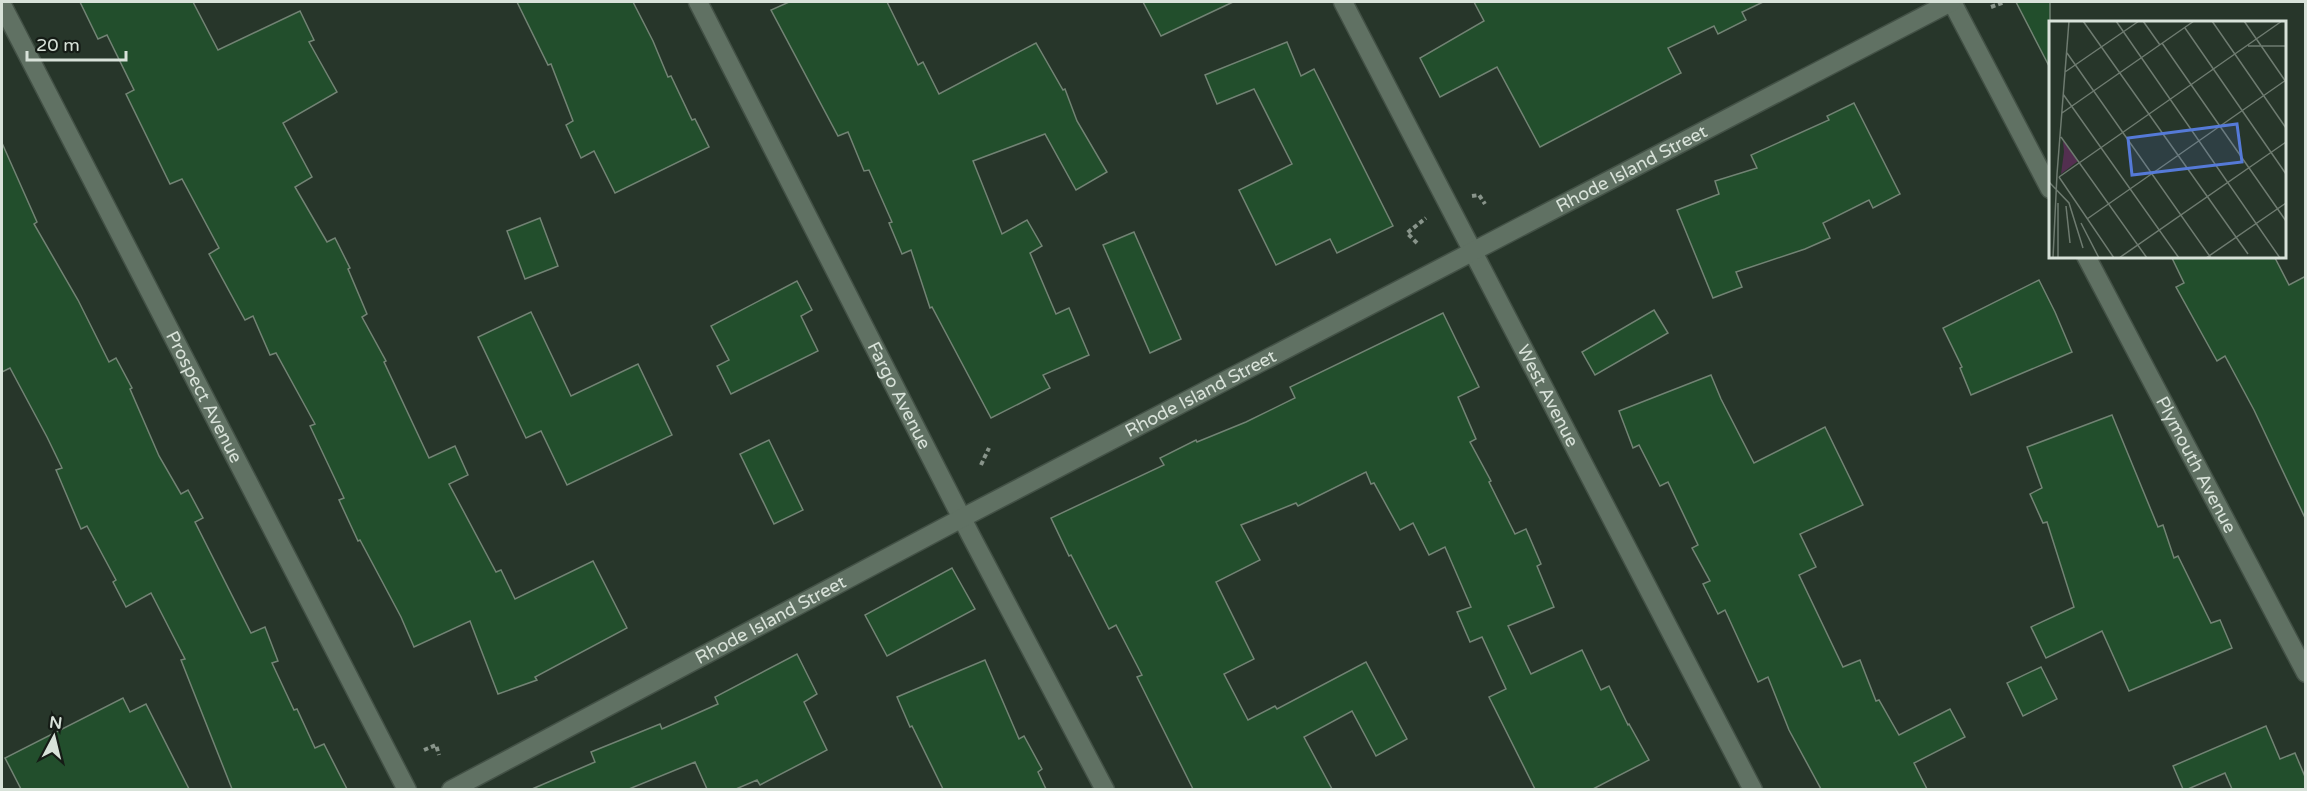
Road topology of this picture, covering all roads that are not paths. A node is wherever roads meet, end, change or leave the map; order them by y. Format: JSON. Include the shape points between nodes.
{"nodes":[{"id":1,"x":698,"y":2,"type":"edge"},
{"id":2,"x":1343,"y":2,"type":"edge"},
{"id":3,"x":1951,"y":2,"type":"edge"},
{"id":4,"x":2,"y":5,"type":"edge"},
{"id":5,"x":2049,"y":187,"type":"edge"},
{"id":6,"x":1473,"y":252,"type":"junction"},
{"id":7,"x":2087,"y":258,"type":"edge"},
{"id":8,"x":962,"y":518,"type":"junction"},
{"id":9,"x":2306,"y":673,"type":"edge"},
{"id":10,"x":407,"y":789,"type":"edge"},
{"id":11,"x":451,"y":789,"type":"edge"},
{"id":12,"x":1105,"y":789,"type":"edge"},
{"id":13,"x":1753,"y":789,"type":"edge"}],
"edges":[{"from":1,"to":8,"type":"street","name":"Fargo Avenue"},
{"from":2,"to":6,"type":"street","name":"West Avenue"},
{"from":3,"to":5,"type":"street"},
{"from":3,"to":6,"type":"street","name":"Rhode Island Street"},
{"from":4,"to":10,"type":"street","name":"Prospect Avenue"},
{"from":6,"to":8,"type":"street","name":"Rhode Island Street"},
{"from":6,"to":13,"type":"street","name":"West Avenue"},
{"from":7,"to":9,"type":"street","name":"Plymouth Avenue"},
{"from":8,"to":11,"type":"street","name":"Rhode Island Street"},
{"from":8,"to":12,"type":"street","name":"Fargo Avenue"}]}
